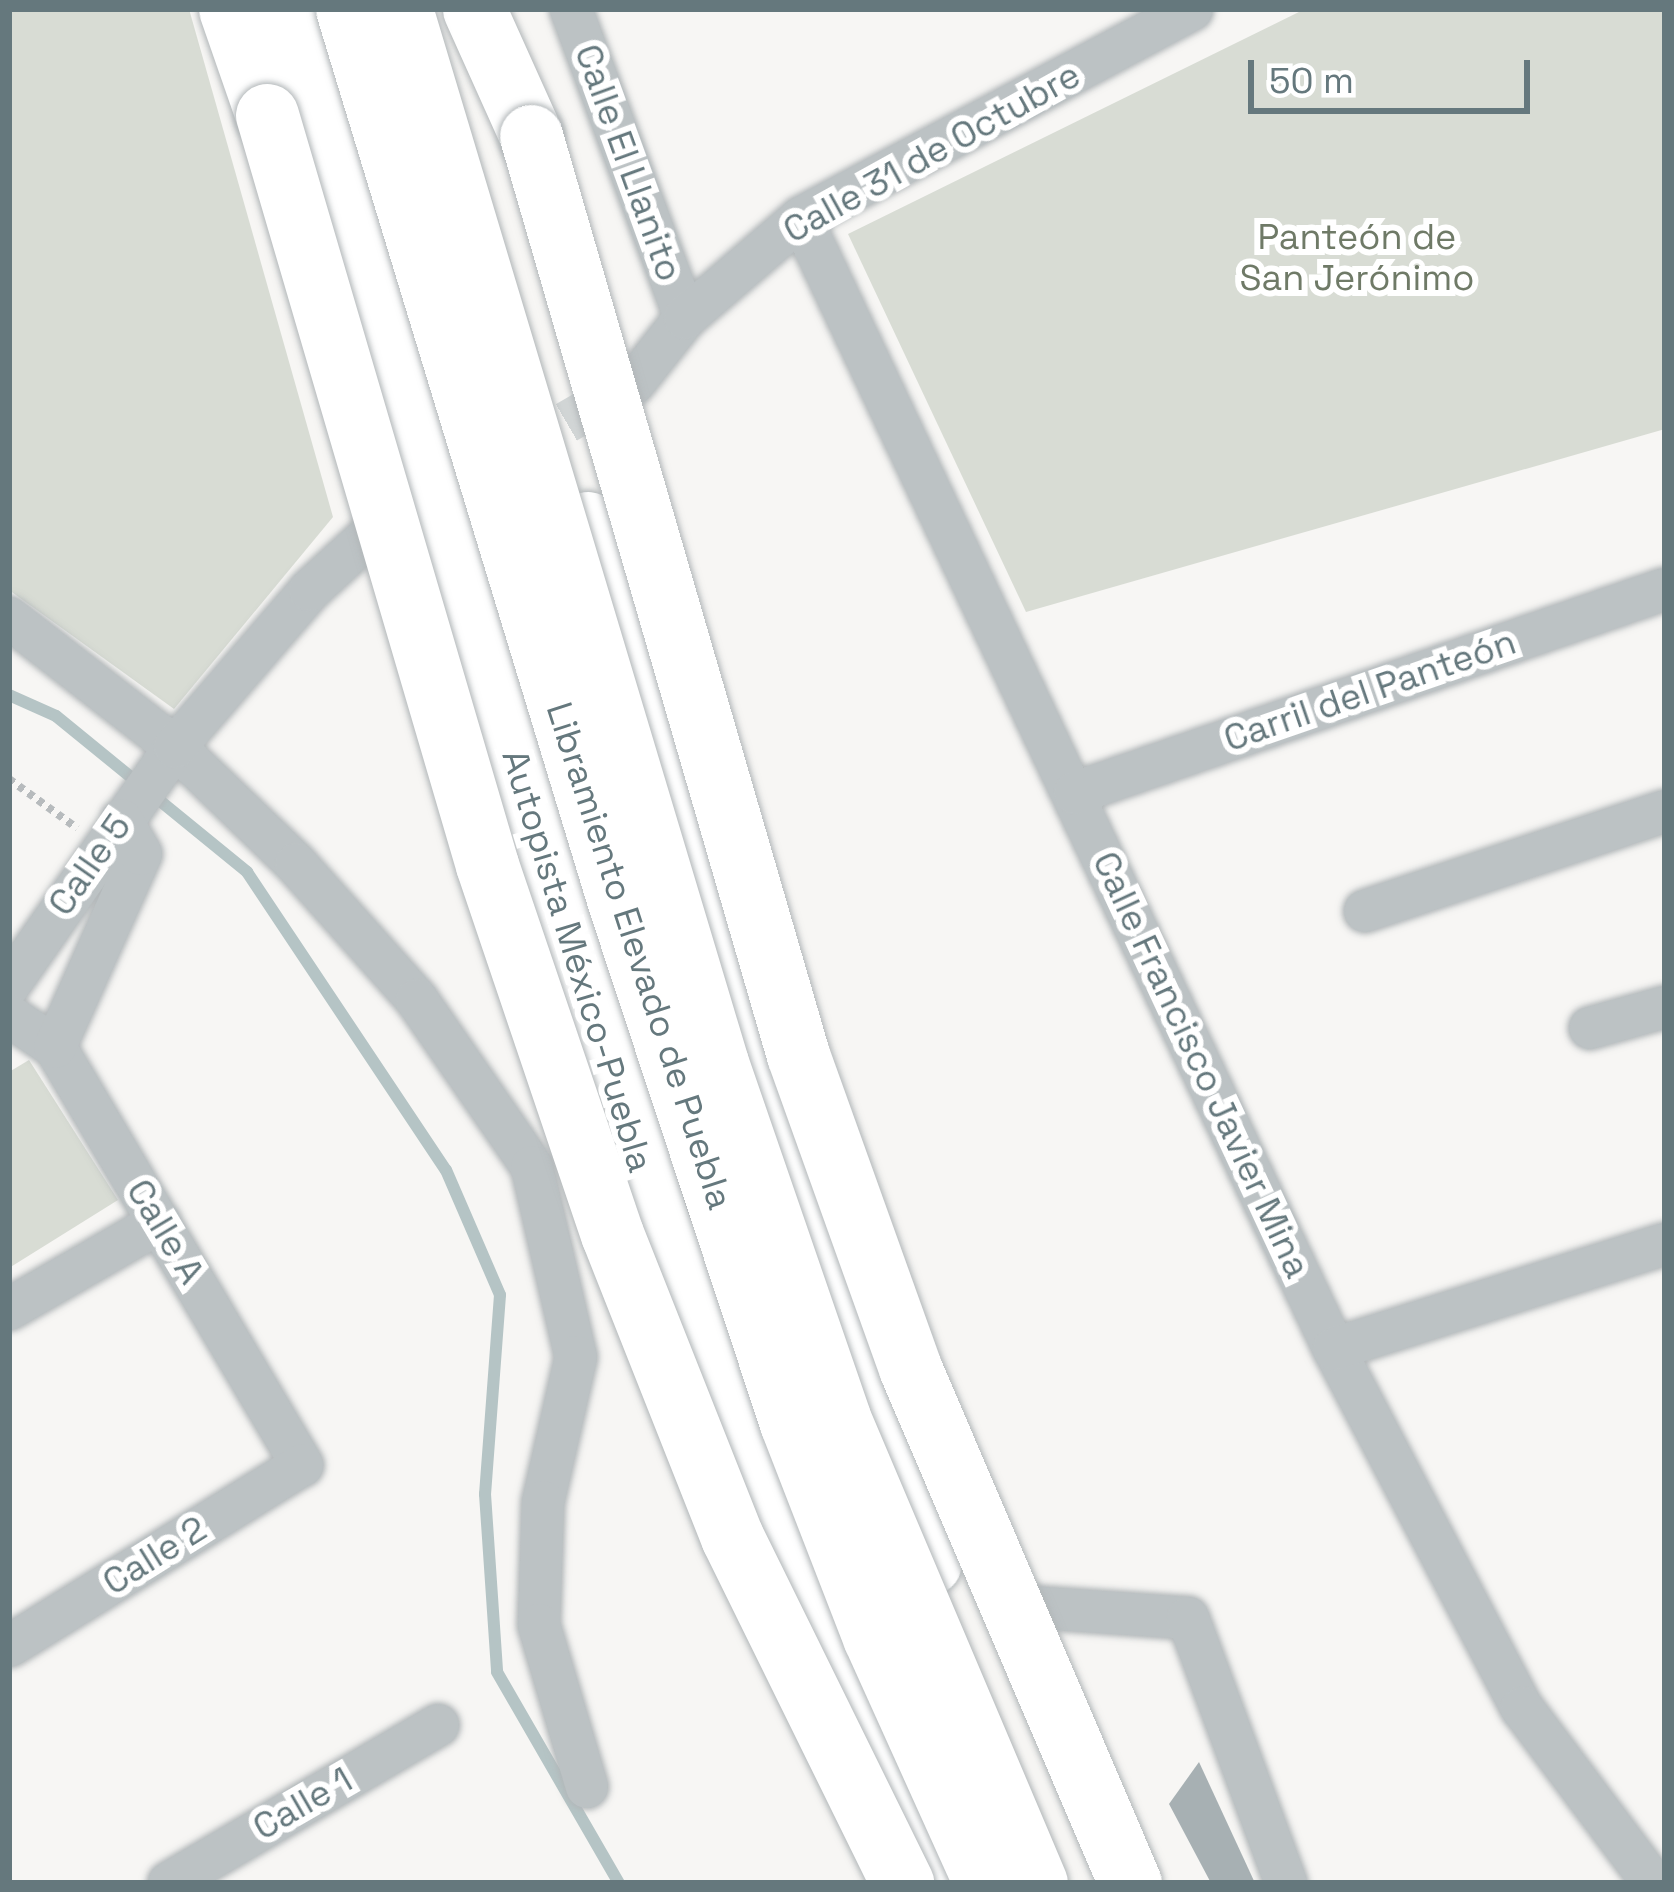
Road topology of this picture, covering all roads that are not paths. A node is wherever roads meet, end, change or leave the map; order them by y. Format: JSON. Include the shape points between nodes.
{"nodes":[{"id":1,"x":230,"y":9,"type":"edge"},
{"id":2,"x":286,"y":9,"type":"edge"},
{"id":3,"x":347,"y":9,"type":"edge"},
{"id":4,"x":401,"y":9,"type":"edge"},
{"id":5,"x":432,"y":9,"type":"edge"},
{"id":6,"x":474,"y":9,"type":"edge"},
{"id":7,"x":571,"y":9,"type":"edge"},
{"id":8,"x":1192,"y":9,"type":"edge"},
{"id":9,"x":801,"y":218,"type":"junction"},
{"id":10,"x":685,"y":318,"type":"junction"},
{"id":11,"x":633,"y":384,"type":"tunnel mouth"},
{"id":12,"x":370,"y":535,"type":"dead end"},
{"id":13,"x":1665,"y":590,"type":"edge"},
{"id":14,"x":9,"y":618,"type":"edge"},
{"id":15,"x":169,"y":756,"type":"junction"},
{"id":16,"x":1075,"y":793,"type":"junction"},
{"id":17,"x":1665,"y":811,"type":"edge"},
{"id":18,"x":117,"y":825,"type":"junction"},
{"id":19,"x":1365,"y":911,"type":"dead end"},
{"id":20,"x":9,"y":985,"type":"edge"},
{"id":21,"x":1665,"y":1007,"type":"edge"},
{"id":22,"x":9,"y":1016,"type":"edge"},
{"id":23,"x":1590,"y":1028,"type":"dead end"},
{"id":24,"x":55,"y":1047,"type":"junction"},
{"id":25,"x":160,"y":1222,"type":"junction"},
{"id":26,"x":1665,"y":1244,"type":"edge"},
{"id":27,"x":821,"y":1266,"type":"junction"},
{"id":28,"x":9,"y":1309,"type":"edge"},
{"id":29,"x":1334,"y":1349,"type":"junction"},
{"id":30,"x":302,"y":1465,"type":"joint"},
{"id":31,"x":1029,"y":1607,"type":"junction"},
{"id":32,"x":9,"y":1646,"type":"edge"},
{"id":33,"x":437,"y":1725,"type":"dead end"},
{"id":34,"x":587,"y":1787,"type":"dead end"},
{"id":35,"x":170,"y":1883,"type":"edge"},
{"id":36,"x":902,"y":1883,"type":"edge"},
{"id":37,"x":947,"y":1883,"type":"edge"},
{"id":38,"x":985,"y":1883,"type":"edge"},
{"id":39,"x":1036,"y":1883,"type":"edge"},
{"id":40,"x":1069,"y":1883,"type":"edge"},
{"id":41,"x":1130,"y":1883,"type":"edge"},
{"id":42,"x":1154,"y":1883,"type":"edge"},
{"id":43,"x":1286,"y":1883,"type":"edge"},
{"id":44,"x":1653,"y":1883,"type":"edge"}],
"edges":[{"from":1,"to":36,"type":"highway","bridge":true,"via":[[481,844],[612,1234],[732,1538]]},
{"from":2,"to":37,"type":"highway","name":"Autopista México-Puebla","via":[[657,1221],[826,1633]]},
{"from":3,"to":38,"type":"highway","name":"Libramiento Elevado de Puebla","bridge":true,"via":[[619,902],[790,1424]]},
{"from":4,"to":39,"type":"highway","name":"Libramiento Elevado de Puebla","bridge":true,"via":[[717,1063],[839,1418]]},
{"from":5,"to":27,"type":"highway","via":[[751,1062]]},
{"from":6,"to":41,"type":"highway","bridge":true,"via":[[531,136],[798,1055],[910,1368]]},
{"from":7,"to":10,"type":"street","name":"Calle El Llanito"},
{"from":8,"to":9,"type":"street","name":"Calle 31 de Octubre"},
{"from":9,"to":10,"type":"street","name":"Calle 31 de Octubre"},
{"from":9,"to":16,"type":"street","name":"Calle Francisco Javier Mina"},
{"from":10,"to":11,"type":"street","name":"Calle 31 de Octubre"},
{"from":12,"to":15,"type":"street","name":"Calle 5","via":[[310,590]]},
{"from":13,"to":16,"type":"street","name":"Carril del Panteón"},
{"from":14,"to":15,"type":"street"},
{"from":15,"to":18,"type":"street","name":"Calle 5"},
{"from":15,"to":34,"type":"street","via":[[296,864],[417,1000],[532,1167],[576,1358],[543,1502],[539,1625]]},
{"from":16,"to":29,"type":"street","name":"Calle Francisco Javier Mina"},
{"from":17,"to":19,"type":"street"},
{"from":18,"to":20,"type":"street","name":"Calle 5"},
{"from":18,"to":24,"type":"street","via":[[141,854]]},
{"from":21,"to":23,"type":"street"},
{"from":22,"to":24,"type":"street","name":"Calle A"},
{"from":24,"to":25,"type":"street","name":"Calle A"},
{"from":25,"to":28,"type":"street"},
{"from":25,"to":30,"type":"street","name":"Calle A"},
{"from":26,"to":29,"type":"street"},
{"from":27,"to":31,"type":"street"},
{"from":27,"to":40,"type":"highway","via":[[982,1704]]},
{"from":29,"to":44,"type":"street","name":"Calle Francisco Javier Mina","via":[[1522,1708]]},
{"from":30,"to":32,"type":"street","name":"Calle 2"},
{"from":31,"to":42,"type":"street"},
{"from":31,"to":43,"type":"street","via":[[1188,1618]]},
{"from":33,"to":35,"type":"street","name":"Calle 1"}]}
